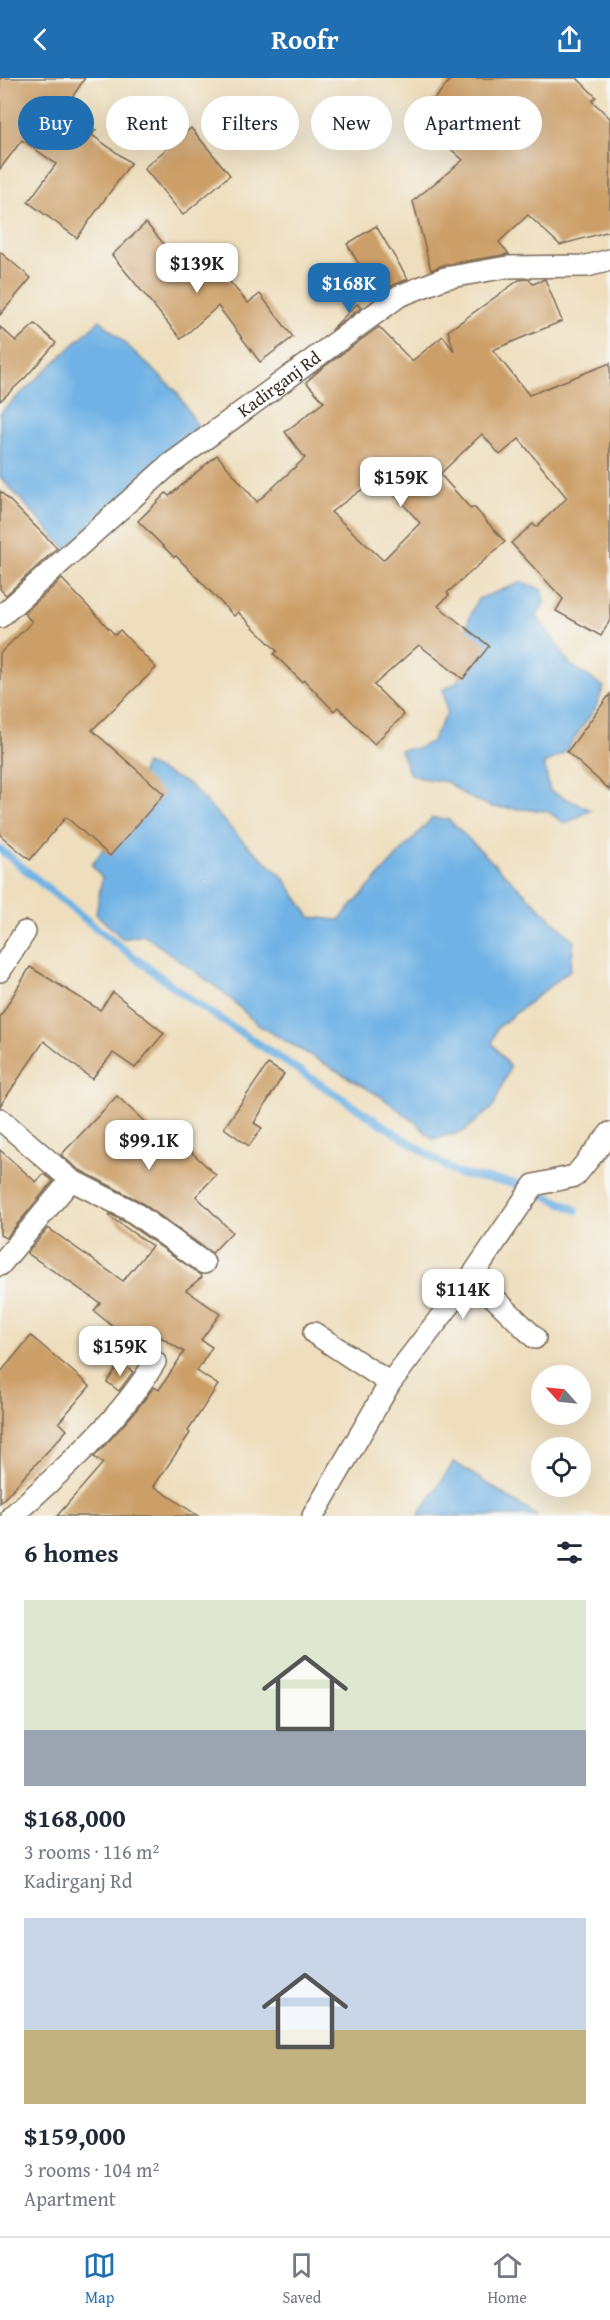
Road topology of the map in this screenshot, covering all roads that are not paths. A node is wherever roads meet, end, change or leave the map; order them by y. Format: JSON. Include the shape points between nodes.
{"nodes":[{"id":1,"x":610,"y":260,"type":"edge"},
{"id":2,"x":0,"y":617,"type":"edge"},
{"id":3,"x":25,"y":932,"type":"dead end"},
{"id":4,"x":0,"y":971,"type":"edge"},
{"id":5,"x":0,"y":1119,"type":"edge"},
{"id":6,"x":610,"y":1134,"type":"edge"},
{"id":7,"x":71,"y":1180,"type":"junction"},
{"id":8,"x":204,"y":1263,"type":"dead end"},
{"id":9,"x":0,"y":1265,"type":"edge"},
{"id":10,"x":472,"y":1276,"type":"junction"},
{"id":11,"x":314,"y":1333,"type":"dead end"},
{"id":12,"x":535,"y":1338,"type":"dead end"},
{"id":13,"x":155,"y":1362,"type":"dead end"},
{"id":14,"x":390,"y":1383,"type":"junction"},
{"id":15,"x":12,"y":1516,"type":"edge"},
{"id":16,"x":313,"y":1516,"type":"edge"}],
"edges":[{"from":1,"to":2,"type":"street","name":"Kadirganj Rd","via":[[586,266],[507,267],[445,278],[399,296],[168,466]]},
{"from":3,"to":4,"type":"street"},
{"from":5,"to":7,"type":"street"},
{"from":6,"to":10,"type":"street","via":[[575,1176],[534,1185]]},
{"from":7,"to":8,"type":"street","via":[[132,1212]]},
{"from":7,"to":9,"type":"street"},
{"from":10,"to":12,"type":"street"},
{"from":10,"to":14,"type":"street"},
{"from":11,"to":14,"type":"street"},
{"from":13,"to":15,"type":"street","via":[[140,1387],[95,1438]]},
{"from":14,"to":16,"type":"street"}]}
